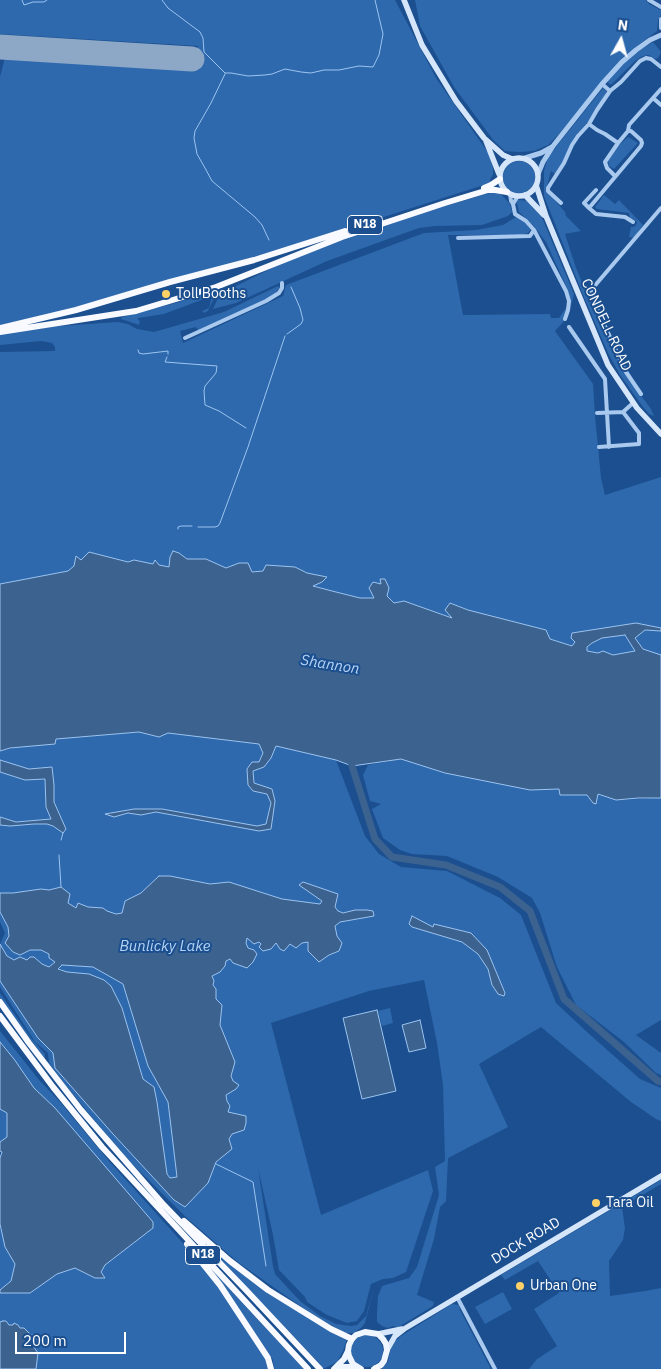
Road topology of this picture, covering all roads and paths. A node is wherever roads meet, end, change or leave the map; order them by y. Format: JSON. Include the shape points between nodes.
{"nodes":[{"id":1,"x":404,"y":0,"type":"edge"},
{"id":2,"x":649,"y":0,"type":"edge"},
{"id":3,"x":661,"y":7,"type":"edge"},
{"id":4,"x":661,"y":19,"type":"edge"},
{"id":5,"x":661,"y":28,"type":"edge"},
{"id":6,"x":661,"y":35,"type":"edge"},
{"id":7,"x":660,"y":59,"type":"edge"},
{"id":8,"x":656,"y":63,"type":"junction"},
{"id":9,"x":661,"y":67,"type":"edge"},
{"id":10,"x":602,"y":84,"type":"junction"},
{"id":11,"x":661,"y":89,"type":"edge"},
{"id":12,"x":610,"y":91,"type":"junction"},
{"id":13,"x":653,"y":98,"type":"junction"},
{"id":14,"x":661,"y":105,"type":"edge"},
{"id":15,"x":590,"y":124,"type":"junction"},
{"id":16,"x":628,"y":132,"type":"junction"},
{"id":17,"x":484,"y":138,"type":"junction"},
{"id":18,"x":618,"y":143,"type":"junction"},
{"id":19,"x":553,"y":146,"type":"junction"},
{"id":20,"x":525,"y":158,"type":"junction"},
{"id":21,"x":512,"y":159,"type":"junction"},
{"id":22,"x":538,"y":174,"type":"junction"},
{"id":23,"x":615,"y":176,"type":"junction"},
{"id":24,"x":500,"y":178,"type":"junction"},
{"id":25,"x":536,"y":185,"type":"junction"},
{"id":26,"x":596,"y":190,"type":"dead end"},
{"id":27,"x":509,"y":193,"type":"junction"},
{"id":28,"x":525,"y":195,"type":"junction"},
{"id":29,"x":518,"y":196,"type":"junction"},
{"id":30,"x":561,"y":203,"type":"dead end"},
{"id":31,"x":513,"y":204,"type":"junction"},
{"id":32,"x":589,"y":208,"type":"junction"},
{"id":33,"x":661,"y":208,"type":"edge"},
{"id":34,"x":546,"y":216,"type":"junction"},
{"id":35,"x":633,"y":222,"type":"dead end"},
{"id":36,"x":534,"y":230,"type":"junction"},
{"id":37,"x":458,"y":238,"type":"dead end"},
{"id":38,"x":282,"y":283,"type":"dead end"},
{"id":39,"x":565,"y":318,"type":"dead end"},
{"id":40,"x":569,"y":327,"type":"dead end"},
{"id":41,"x":0,"y":328,"type":"edge"},
{"id":42,"x":0,"y":332,"type":"edge"},
{"id":43,"x":185,"y":338,"type":"dead end"},
{"id":44,"x":641,"y":394,"type":"dead end"},
{"id":45,"x":633,"y":403,"type":"junction"},
{"id":46,"x":623,"y":412,"type":"junction"},
{"id":47,"x":596,"y":413,"type":"dead end"},
{"id":48,"x":607,"y":413,"type":"junction"},
{"id":49,"x":661,"y":434,"type":"edge"},
{"id":50,"x":609,"y":446,"type":"junction"},
{"id":51,"x":599,"y":447,"type":"dead end"},
{"id":52,"x":0,"y":1002,"type":"edge"},
{"id":53,"x":0,"y":1016,"type":"edge"},
{"id":54,"x":112,"y":1146,"type":"junction"},
{"id":55,"x":102,"y":1147,"type":"junction"},
{"id":56,"x":661,"y":1176,"type":"edge"},
{"id":57,"x":457,"y":1297,"type":"junction"},
{"id":58,"x":404,"y":1329,"type":"junction"},
{"id":59,"x":378,"y":1334,"type":"junction"},
{"id":60,"x":352,"y":1339,"type":"junction"},
{"id":61,"x":387,"y":1350,"type":"junction"},
{"id":62,"x":348,"y":1351,"type":"junction"},
{"id":63,"x":306,"y":1367,"type":"edge"},
{"id":64,"x":359,"y":1368,"type":"edge"},
{"id":65,"x":271,"y":1369,"type":"edge"},
{"id":66,"x":320,"y":1369,"type":"edge"},
{"id":67,"x":335,"y":1369,"type":"edge"},
{"id":68,"x":375,"y":1369,"type":"edge"},
{"id":69,"x":495,"y":1369,"type":"edge"}],
"edges":[{"from":1,"to":17,"type":"main road","via":[[422,45],[456,101]]},
{"from":2,"to":3,"type":"street"},
{"from":4,"to":5,"type":"street"},
{"from":6,"to":10,"type":"street","via":[[636,50]]},
{"from":7,"to":8,"type":"street"},
{"from":8,"to":9,"type":"street"},
{"from":8,"to":12,"type":"street","via":[[646,58],[640,61]]},
{"from":10,"to":12,"type":"street"},
{"from":10,"to":19,"type":"street"},
{"from":11,"to":13,"type":"street"},
{"from":12,"to":15,"type":"street"},
{"from":13,"to":14,"type":"street"},
{"from":13,"to":16,"type":"street","via":[[629,126]]},
{"from":15,"to":18,"type":"street"},
{"from":15,"to":30,"type":"street","via":[[572,145],[548,188]]},
{"from":16,"to":18,"type":"street"},
{"from":16,"to":23,"type":"street","via":[[641,140],[641,146]]},
{"from":17,"to":21,"type":"main road"},
{"from":17,"to":24,"type":"main road"},
{"from":18,"to":23,"type":"street","via":[[605,162]]},
{"from":19,"to":20,"type":"street"},
{"from":19,"to":22,"type":"street"},
{"from":20,"to":21,"type":"main road"},
{"from":20,"to":22,"type":"main road","via":[[532,162]]},
{"from":21,"to":24,"type":"main road","via":[[504,164]]},
{"from":22,"to":25,"type":"main road"},
{"from":23,"to":32,"type":"street"},
{"from":24,"to":27,"type":"main road"},
{"from":24,"to":41,"type":"highway","number":"N18","via":[[491,186],[254,260]]},
{"from":25,"to":28,"type":"main road"},
{"from":25,"to":34,"type":"main road","name":"CONDELL ROAD"},
{"from":26,"to":32,"type":"street","via":[[584,203]]},
{"from":27,"to":29,"type":"main road"},
{"from":27,"to":31,"type":"street"},
{"from":27,"to":42,"type":"highway","number":"N18","via":[[488,190],[436,206],[342,237],[216,287],[136,311]]},
{"from":28,"to":29,"type":"main road"},
{"from":28,"to":34,"type":"main road"},
{"from":29,"to":31,"type":"street"},
{"from":31,"to":36,"type":"street","via":[[515,214]]},
{"from":32,"to":35,"type":"street","via":[[596,214],[625,217]]},
{"from":33,"to":44,"type":"street","via":[[590,293],[626,372]]},
{"from":34,"to":45,"type":"main road","name":"CONDELL ROAD","via":[[608,365]]},
{"from":36,"to":37,"type":"street","via":[[530,236]]},
{"from":36,"to":39,"type":"street","via":[[566,291],[569,301]]},
{"from":38,"to":43,"type":"street","via":[[279,293],[266,301]]},
{"from":40,"to":48,"type":"street","via":[[605,379]]},
{"from":45,"to":46,"type":"street"},
{"from":45,"to":49,"type":"main road","name":"CONDELL ROAD"},
{"from":46,"to":48,"type":"street"},
{"from":46,"to":50,"type":"street","via":[[639,434],[639,444]]},
{"from":47,"to":48,"type":"street"},
{"from":48,"to":50,"type":"street"},
{"from":50,"to":51,"type":"street"},
{"from":52,"to":54,"type":"highway","number":"N18"},
{"from":53,"to":55,"type":"highway","number":"N18"},
{"from":54,"to":60,"type":"highway","number":"N18","via":[[164,1202],[230,1261],[300,1311]]},
{"from":54,"to":66,"type":"highway","number":"N18"},
{"from":55,"to":63,"type":"highway","number":"N18"},
{"from":55,"to":65,"type":"highway","number":"N18","via":[[220,1285],[268,1358]]},
{"from":56,"to":57,"type":"main road","name":"DOCK ROAD"},
{"from":57,"to":58,"type":"main road","name":"DOCK ROAD"},
{"from":57,"to":69,"type":"street"},
{"from":58,"to":59,"type":"main road","name":"DOCK ROAD"},
{"from":58,"to":61,"type":"main road","name":"DOCK ROAD","via":[[395,1336]]},
{"from":59,"to":60,"type":"main road","via":[[365,1332]]},
{"from":59,"to":61,"type":"main road"},
{"from":60,"to":62,"type":"main road"},
{"from":61,"to":68,"type":"main road","via":[[384,1361]]},
{"from":62,"to":64,"type":"main road","via":[[350,1360]]},
{"from":62,"to":67,"type":"main road"},
{"from":64,"to":67,"type":"main road"}]}
